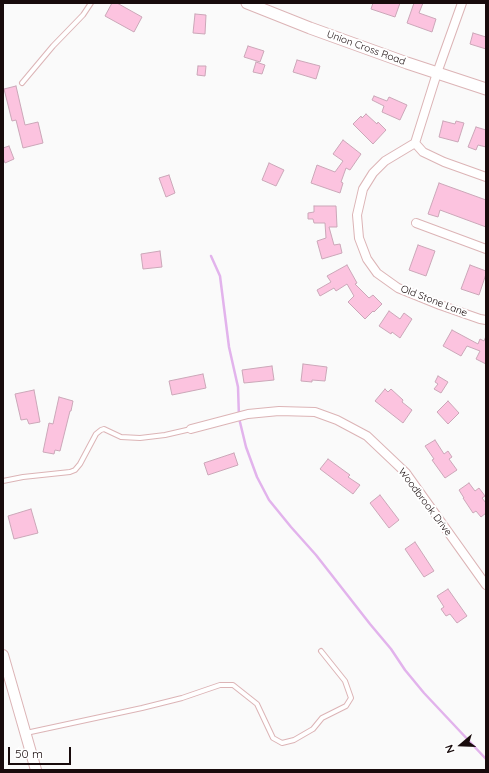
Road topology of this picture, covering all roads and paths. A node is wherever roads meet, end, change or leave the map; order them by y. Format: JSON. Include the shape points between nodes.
{"nodes":[{"id":1,"x":91,"y":3,"type":"edge"},
{"id":2,"x":247,"y":3,"type":"edge"},
{"id":3,"x":462,"y":3,"type":"edge"},
{"id":4,"x":437,"y":73,"type":"junction"},
{"id":5,"x":22,"y":83,"type":"dead end"},
{"id":6,"x":486,"y":89,"type":"edge"},
{"id":7,"x":415,"y":143,"type":"junction"},
{"id":8,"x":486,"y":177,"type":"edge"},
{"id":9,"x":416,"y":223,"type":"dead end"},
{"id":10,"x":486,"y":250,"type":"edge"},
{"id":11,"x":486,"y":320,"type":"edge"},
{"id":12,"x":191,"y":429,"type":"joint"},
{"id":13,"x":3,"y":480,"type":"edge"},
{"id":14,"x":486,"y":585,"type":"edge"},
{"id":15,"x":321,"y":651,"type":"dead end"},
{"id":16,"x":3,"y":655,"type":"edge"},
{"id":17,"x":25,"y":733,"type":"junction"},
{"id":18,"x":36,"y":770,"type":"edge"}],
"edges":[{"from":1,"to":5,"type":"lane"},
{"from":2,"to":4,"type":"main road","name":"Union Cross Road"},
{"from":3,"to":4,"type":"street"},
{"from":4,"to":6,"type":"main road","name":"Union Cross Road"},
{"from":4,"to":7,"type":"street"},
{"from":7,"to":8,"type":"street","via":[[422,152]]},
{"from":7,"to":11,"type":"street","name":"Old Stone Lane","via":[[385,161],[373,173],[363,189],[357,214],[359,238],[367,259],[377,273],[398,288]]},
{"from":9,"to":10,"type":"street"},
{"from":12,"to":13,"type":"lane","via":[[140,438],[121,438],[104,429],[96,434],[75,470]]},
{"from":12,"to":14,"type":"street","name":"Woodbrook Drive","via":[[248,414],[279,411],[315,412],[337,420],[367,436],[406,473]]},
{"from":15,"to":17,"type":"lane","via":[[345,681],[351,698],[346,706],[322,718],[313,729],[294,740],[282,743],[273,738],[257,704],[233,685],[220,685],[142,708]]},
{"from":16,"to":17,"type":"street"},
{"from":17,"to":18,"type":"street"}]}
